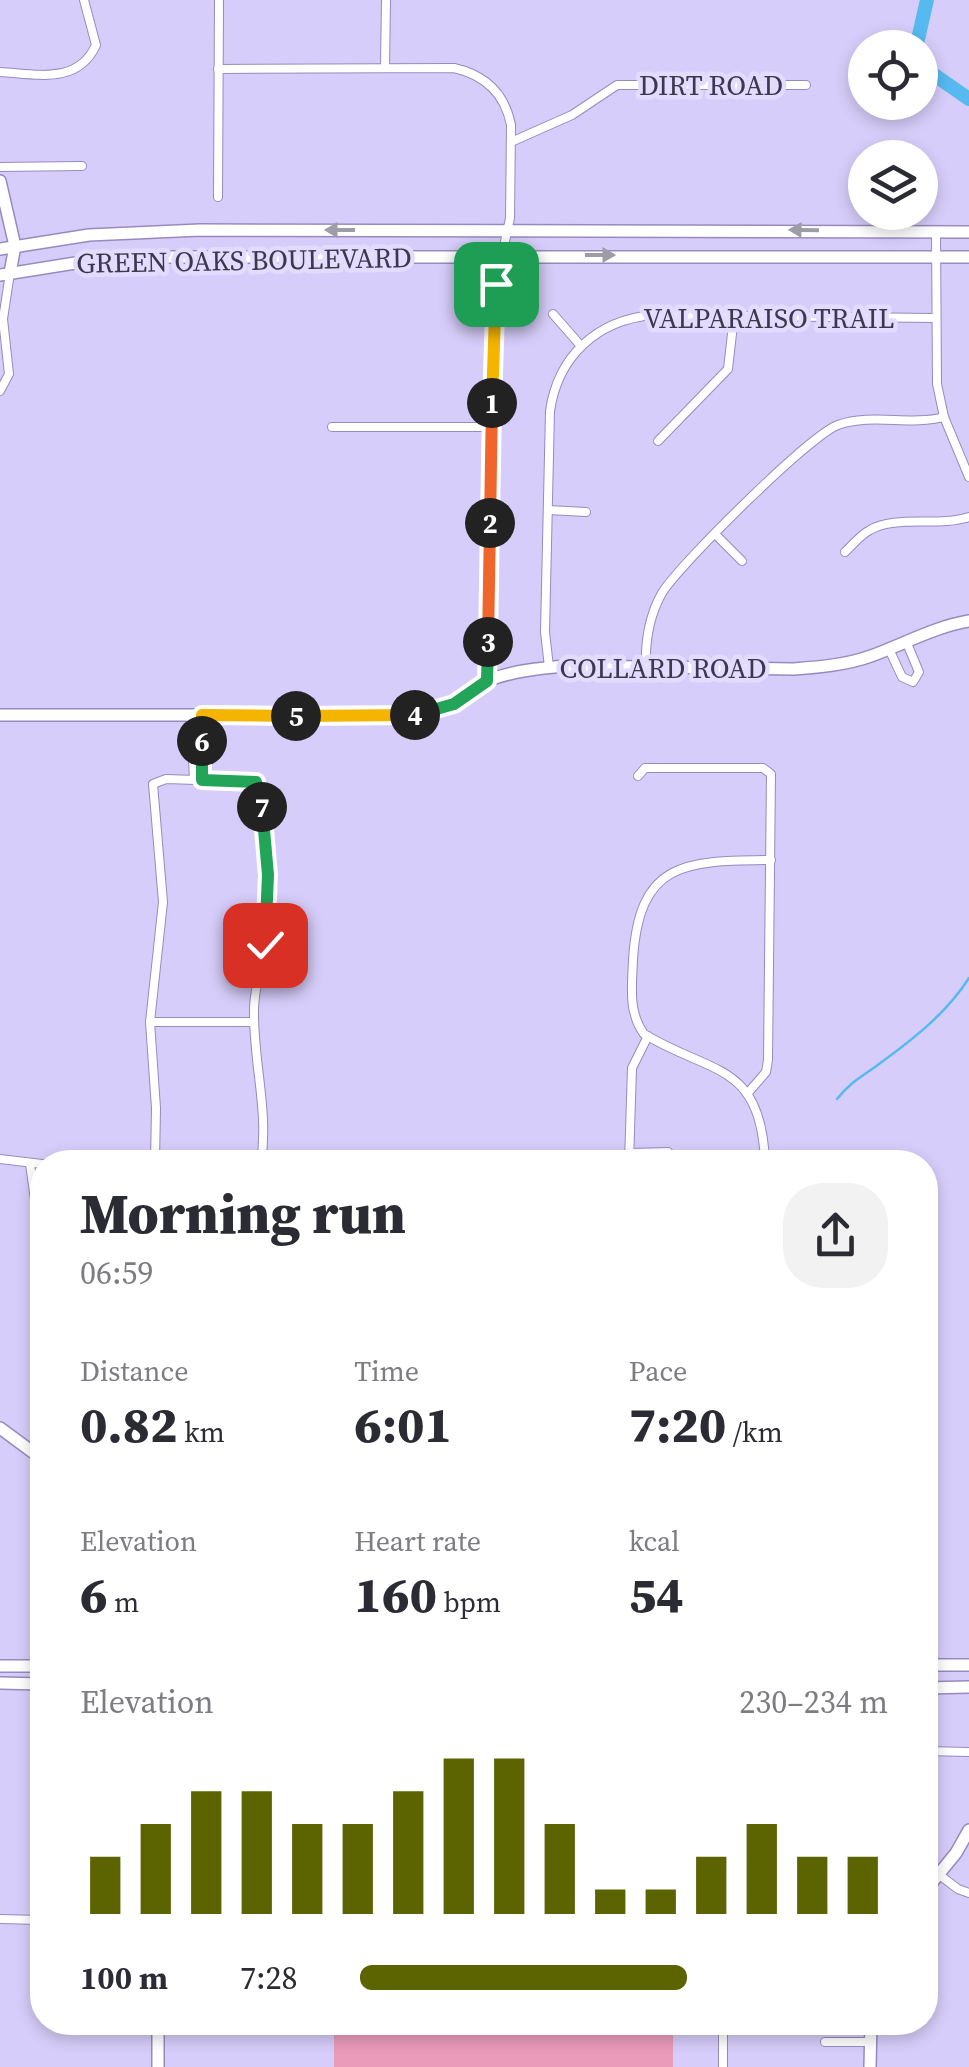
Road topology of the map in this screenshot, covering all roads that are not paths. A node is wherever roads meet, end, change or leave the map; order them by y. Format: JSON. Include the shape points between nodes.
{"nodes":[{"id":1,"x":84,"y":0,"type":"edge"},
{"id":2,"x":219,"y":0,"type":"edge"},
{"id":3,"x":386,"y":0,"type":"edge"},
{"id":4,"x":385,"y":67,"type":"junction"},
{"id":5,"x":218,"y":70,"type":"junction"},
{"id":6,"x":0,"y":72,"type":"edge"},
{"id":7,"x":806,"y":85,"type":"dead end"},
{"id":8,"x":511,"y":142,"type":"junction"},
{"id":9,"x":82,"y":166,"type":"dead end"},
{"id":10,"x":0,"y":167,"type":"edge"},
{"id":11,"x":0,"y":181,"type":"edge"},
{"id":12,"x":218,"y":197,"type":"dead end"},
{"id":13,"x":508,"y":230,"type":"junction"},
{"id":14,"x":936,"y":232,"type":"junction"},
{"id":15,"x":969,"y":232,"type":"edge"},
{"id":16,"x":15,"y":246,"type":"junction"},
{"id":17,"x":0,"y":249,"type":"edge"},
{"id":18,"x":502,"y":256,"type":"junction"},
{"id":19,"x":936,"y":257,"type":"junction"},
{"id":20,"x":969,"y":257,"type":"edge"},
{"id":21,"x":5,"y":274,"type":"edge"},
{"id":22,"x":553,"y":314,"type":"dead end"},
{"id":23,"x":734,"y":316,"type":"junction"},
{"id":24,"x":936,"y":318,"type":"junction"},
{"id":25,"x":580,"y":346,"type":"junction"},
{"id":26,"x":0,"y":392,"type":"edge"},
{"id":27,"x":944,"y":417,"type":"junction"},
{"id":28,"x":332,"y":427,"type":"dead end"},
{"id":29,"x":491,"y":427,"type":"junction"},
{"id":30,"x":658,"y":441,"type":"dead end"},
{"id":31,"x":969,"y":478,"type":"edge"},
{"id":32,"x":548,"y":510,"type":"junction"},
{"id":33,"x":586,"y":512,"type":"dead end"},
{"id":34,"x":969,"y":517,"type":"edge"},
{"id":35,"x":716,"y":535,"type":"junction"},
{"id":36,"x":845,"y":552,"type":"dead end"},
{"id":37,"x":742,"y":561,"type":"dead end"},
{"id":38,"x":969,"y":622,"type":"edge"},
{"id":39,"x":906,"y":641,"type":"junction"},
{"id":40,"x":888,"y":649,"type":"junction"},
{"id":41,"x":646,"y":667,"type":"junction"},
{"id":42,"x":549,"y":668,"type":"junction"},
{"id":43,"x":487,"y":681,"type":"junction"},
{"id":44,"x":0,"y":714,"type":"edge"},
{"id":45,"x":197,"y":715,"type":"junction"},
{"id":46,"x":638,"y":776,"type":"dead end"},
{"id":47,"x":198,"y":780,"type":"junction"},
{"id":48,"x":771,"y":860,"type":"junction"},
{"id":49,"x":150,"y":1022,"type":"junction"},
{"id":50,"x":254,"y":1022,"type":"junction"},
{"id":51,"x":648,"y":1036,"type":"junction"},
{"id":52,"x":747,"y":1094,"type":"junction"},
{"id":53,"x":153,"y":1150,"type":"edge"},
{"id":54,"x":261,"y":1150,"type":"edge"},
{"id":55,"x":629,"y":1150,"type":"edge"},
{"id":56,"x":764,"y":1150,"type":"edge"},
{"id":57,"x":0,"y":1159,"type":"edge"},
{"id":58,"x":30,"y":1164,"type":"edge"},
{"id":59,"x":0,"y":1428,"type":"edge"},
{"id":60,"x":30,"y":1450,"type":"edge"},
{"id":61,"x":969,"y":1665,"type":"edge"},
{"id":62,"x":0,"y":1666,"type":"edge"},
{"id":63,"x":30,"y":1666,"type":"edge"},
{"id":64,"x":938,"y":1666,"type":"edge"},
{"id":65,"x":0,"y":1683,"type":"edge"},
{"id":66,"x":30,"y":1684,"type":"edge"},
{"id":67,"x":969,"y":1687,"type":"edge"},
{"id":68,"x":938,"y":1688,"type":"edge"},
{"id":69,"x":938,"y":1751,"type":"edge"},
{"id":70,"x":969,"y":1752,"type":"edge"},
{"id":71,"x":969,"y":1830,"type":"edge"},
{"id":72,"x":939,"y":1874,"type":"joint"},
{"id":73,"x":969,"y":1893,"type":"edge"},
{"id":74,"x":0,"y":1919,"type":"edge"},
{"id":75,"x":30,"y":1920,"type":"edge"},
{"id":76,"x":158,"y":2035,"type":"edge"},
{"id":77,"x":723,"y":2035,"type":"edge"},
{"id":78,"x":870,"y":2035,"type":"edge"},
{"id":79,"x":825,"y":2042,"type":"dead end"},
{"id":80,"x":870,"y":2042,"type":"junction"},
{"id":81,"x":158,"y":2067,"type":"edge"},
{"id":82,"x":724,"y":2067,"type":"edge"},
{"id":83,"x":870,"y":2067,"type":"edge"}],
"edges":[{"from":1,"to":6,"type":"street","via":[[96,45],[84,64],[61,75]]},
{"from":2,"to":5,"type":"street"},
{"from":3,"to":4,"type":"street"},
{"from":4,"to":5,"type":"street"},
{"from":4,"to":8,"type":"street","via":[[446,67],[478,76],[505,106]]},
{"from":5,"to":12,"type":"street"},
{"from":7,"to":8,"type":"street","name":"DIRT ROAD","via":[[618,86]]},
{"from":8,"to":13,"type":"street"},
{"from":9,"to":10,"type":"street"},
{"from":11,"to":16,"type":"main road"},
{"from":14,"to":13,"type":"main road","one_way":true},
{"from":13,"to":16,"type":"main road","one_way":true,"via":[[200,230]]},
{"from":13,"to":18,"type":"street"},
{"from":14,"to":15,"type":"main road"},
{"from":14,"to":19,"type":"street"},
{"from":16,"to":17,"type":"main road"},
{"from":16,"to":21,"type":"main road"},
{"from":18,"to":19,"type":"main road","name":"GREEN OAKS BOULEVARD","one_way":true},
{"from":18,"to":21,"type":"main road","name":"GREEN OAKS BOULEVARD","via":[[170,257]]},
{"from":18,"to":29,"type":"street","via":[[494,298]]},
{"from":19,"to":20,"type":"main road","name":"GREEN OAKS BOULEVARD"},
{"from":19,"to":24,"type":"street"},
{"from":21,"to":26,"type":"street","via":[[9,374]]},
{"from":22,"to":25,"type":"street"},
{"from":23,"to":24,"type":"street","name":"VALPARAISO TRAIL"},
{"from":23,"to":25,"type":"street","name":"VALPARAISO TRAIL","via":[[630,318]]},
{"from":23,"to":30,"type":"street","via":[[728,369]]},
{"from":24,"to":27,"type":"street"},
{"from":25,"to":32,"type":"street","name":"VALPARAISO TRAIL","via":[[551,403]]},
{"from":27,"to":31,"type":"street"},
{"from":27,"to":35,"type":"street","via":[[830,428]]},
{"from":28,"to":29,"type":"street"},
{"from":29,"to":43,"type":"street"},
{"from":32,"to":33,"type":"street"},
{"from":32,"to":42,"type":"street","name":"VALPARAISO TRAIL"},
{"from":34,"to":36,"type":"street","via":[[878,526]]},
{"from":35,"to":37,"type":"street"},
{"from":35,"to":41,"type":"street","via":[[660,598]]},
{"from":38,"to":39,"type":"main road","name":"COLLARD ROAD"},
{"from":39,"to":40,"type":"main road","name":"COLLARD ROAD"},
{"from":39,"to":40,"type":"street","via":[[919,672],[913,682],[902,677]]},
{"from":40,"to":41,"type":"main road","name":"COLLARD ROAD","via":[[809,668]]},
{"from":41,"to":42,"type":"main road","name":"COLLARD ROAD"},
{"from":42,"to":43,"type":"main road","name":"COLLARD ROAD"},
{"from":43,"to":45,"type":"main road","name":"COLLARD ROAD","via":[[454,704],[424,714]]},
{"from":44,"to":45,"type":"main road","name":"COLLARD ROAD"},
{"from":45,"to":47,"type":"street"},
{"from":46,"to":48,"type":"street","via":[[645,768],[763,768],[772,780]]},
{"from":47,"to":49,"type":"street","via":[[153,784],[163,902]]},
{"from":47,"to":50,"type":"street","via":[[256,782],[260,795],[268,875]]},
{"from":48,"to":51,"type":"street","via":[[690,865],[663,878],[645,899],[635,931],[631,994],[637,1024]]},
{"from":48,"to":52,"type":"street","via":[[768,1060]]},
{"from":49,"to":50,"type":"street"},
{"from":49,"to":53,"type":"street"},
{"from":50,"to":54,"type":"street"},
{"from":51,"to":52,"type":"street","via":[[716,1066]]},
{"from":51,"to":55,"type":"street","via":[[632,1068]]},
{"from":52,"to":56,"type":"street"},
{"from":57,"to":58,"type":"street"},
{"from":59,"to":60,"type":"main road"},
{"from":61,"to":64,"type":"main road"},
{"from":62,"to":63,"type":"main road"},
{"from":65,"to":66,"type":"main road"},
{"from":67,"to":68,"type":"main road"},
{"from":69,"to":70,"type":"street"},
{"from":71,"to":72,"type":"main road"},
{"from":72,"to":73,"type":"street"},
{"from":74,"to":75,"type":"street"},
{"from":76,"to":81,"type":"main road"},
{"from":77,"to":82,"type":"street"},
{"from":78,"to":80,"type":"main road"},
{"from":79,"to":80,"type":"street"},
{"from":80,"to":83,"type":"main road"}]}
